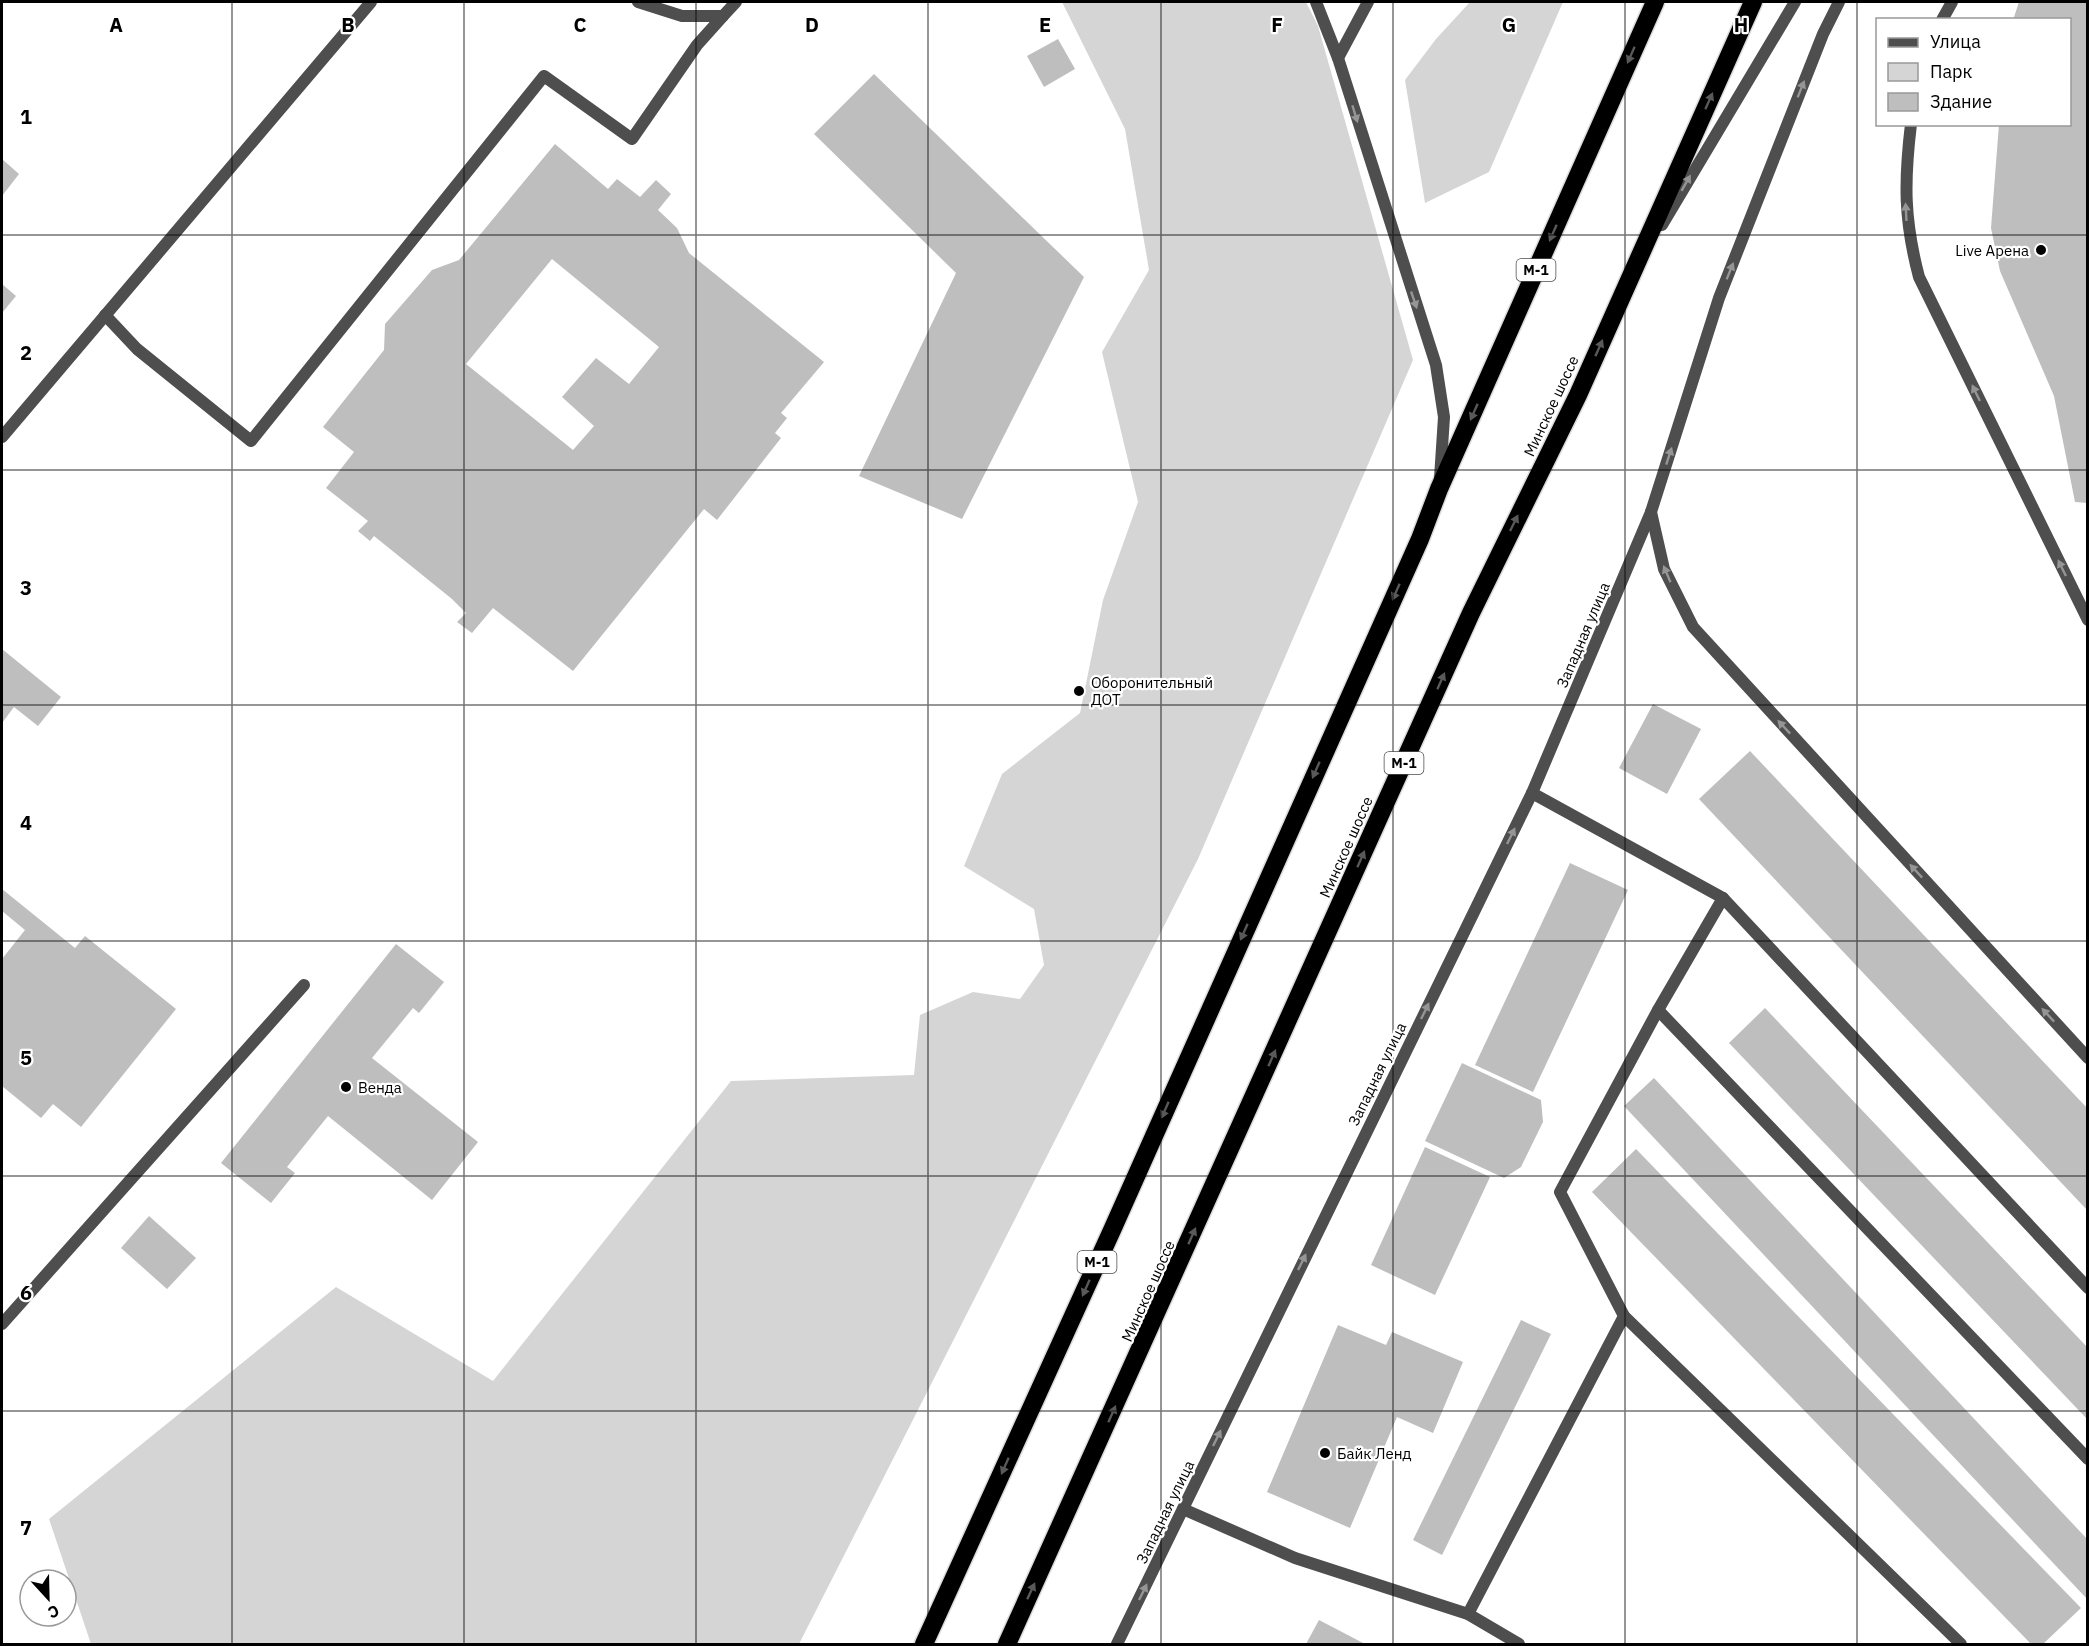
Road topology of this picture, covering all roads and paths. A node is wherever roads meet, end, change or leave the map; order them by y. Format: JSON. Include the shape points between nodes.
{"nodes":[{"id":1,"x":371,"y":2,"type":"edge"},
{"id":2,"x":638,"y":2,"type":"edge"},
{"id":3,"x":736,"y":2,"type":"edge"},
{"id":4,"x":1317,"y":2,"type":"edge"},
{"id":5,"x":1368,"y":2,"type":"edge"},
{"id":6,"x":1655,"y":2,"type":"edge"},
{"id":7,"x":1754,"y":2,"type":"edge"},
{"id":8,"x":1795,"y":2,"type":"edge"},
{"id":9,"x":1839,"y":2,"type":"edge"},
{"id":10,"x":1952,"y":2,"type":"edge"},
{"id":11,"x":723,"y":16,"type":"junction"},
{"id":12,"x":1943,"y":18,"type":"edge"},
{"id":13,"x":1338,"y":58,"type":"junction"},
{"id":14,"x":1911,"y":126,"type":"edge"},
{"id":15,"x":1625,"y":288,"type":"junction"},
{"id":16,"x":105,"y":315,"type":"junction"},
{"id":17,"x":2,"y":437,"type":"edge"},
{"id":18,"x":1439,"y":489,"type":"junction"},
{"id":19,"x":1651,"y":512,"type":"junction"},
{"id":20,"x":2088,"y":620,"type":"edge"},
{"id":21,"x":1532,"y":793,"type":"junction"},
{"id":22,"x":1723,"y":898,"type":"junction"},
{"id":23,"x":304,"y":985,"type":"dead end"},
{"id":24,"x":1658,"y":1010,"type":"junction"},
{"id":25,"x":2088,"y":1058,"type":"edge"},
{"id":26,"x":2088,"y":1287,"type":"edge"},
{"id":27,"x":1624,"y":1316,"type":"junction"},
{"id":28,"x":2,"y":1324,"type":"edge"},
{"id":29,"x":2088,"y":1459,"type":"edge"},
{"id":30,"x":1183,"y":1509,"type":"junction"},
{"id":31,"x":1468,"y":1614,"type":"junction"},
{"id":32,"x":924,"y":1644,"type":"edge"},
{"id":33,"x":1007,"y":1644,"type":"edge"},
{"id":34,"x":1118,"y":1644,"type":"edge"},
{"id":35,"x":1519,"y":1644,"type":"edge"},
{"id":36,"x":1961,"y":1644,"type":"edge"}],
"edges":[{"from":1,"to":16,"type":"street"},
{"from":2,"to":11,"type":"street","via":[[682,16]]},
{"from":3,"to":11,"type":"street"},
{"from":4,"to":13,"type":"street"},
{"from":5,"to":13,"type":"street"},
{"from":6,"to":18,"type":"highway","number":"М-1","one_way":true},
{"from":15,"to":7,"type":"highway","name":"Минское шоссе","number":"М-1","one_way":true},
{"from":15,"to":8,"type":"street","one_way":true},
{"from":19,"to":9,"type":"street","name":"Западная улица","one_way":true,"via":[[1719,298]]},
{"from":10,"to":12,"type":"street"},
{"from":11,"to":16,"type":"street","via":[[697,45],[632,139],[544,76],[251,441],[137,349]]},
{"from":13,"to":18,"type":"street","one_way":true,"via":[[1436,365],[1444,417]]},
{"from":20,"to":14,"type":"street","one_way":true,"via":[[1919,278],[1907,228],[1904,178]]},
{"from":33,"to":15,"type":"highway","name":"Минское шоссе","number":"М-1","one_way":true,"via":[[1471,613],[1578,395]]},
{"from":16,"to":17,"type":"street"},
{"from":18,"to":32,"type":"highway","number":"М-1","one_way":true,"via":[[1113,1228]]},
{"from":19,"to":21,"type":"street","name":"Западная улица"},
{"from":25,"to":19,"type":"street","one_way":true,"via":[[1693,627],[1664,569]]},
{"from":21,"to":22,"type":"street"},
{"from":30,"to":21,"type":"street","name":"Западная улица","one_way":true},
{"from":22,"to":24,"type":"street"},
{"from":22,"to":26,"type":"street"},
{"from":23,"to":28,"type":"street"},
{"from":24,"to":27,"type":"street","via":[[1560,1192]]},
{"from":24,"to":29,"type":"street"},
{"from":27,"to":31,"type":"street"},
{"from":27,"to":36,"type":"street"},
{"from":30,"to":31,"type":"street","via":[[1295,1558]]},
{"from":34,"to":30,"type":"street","name":"Западная улица","one_way":true},
{"from":31,"to":35,"type":"street"}]}
